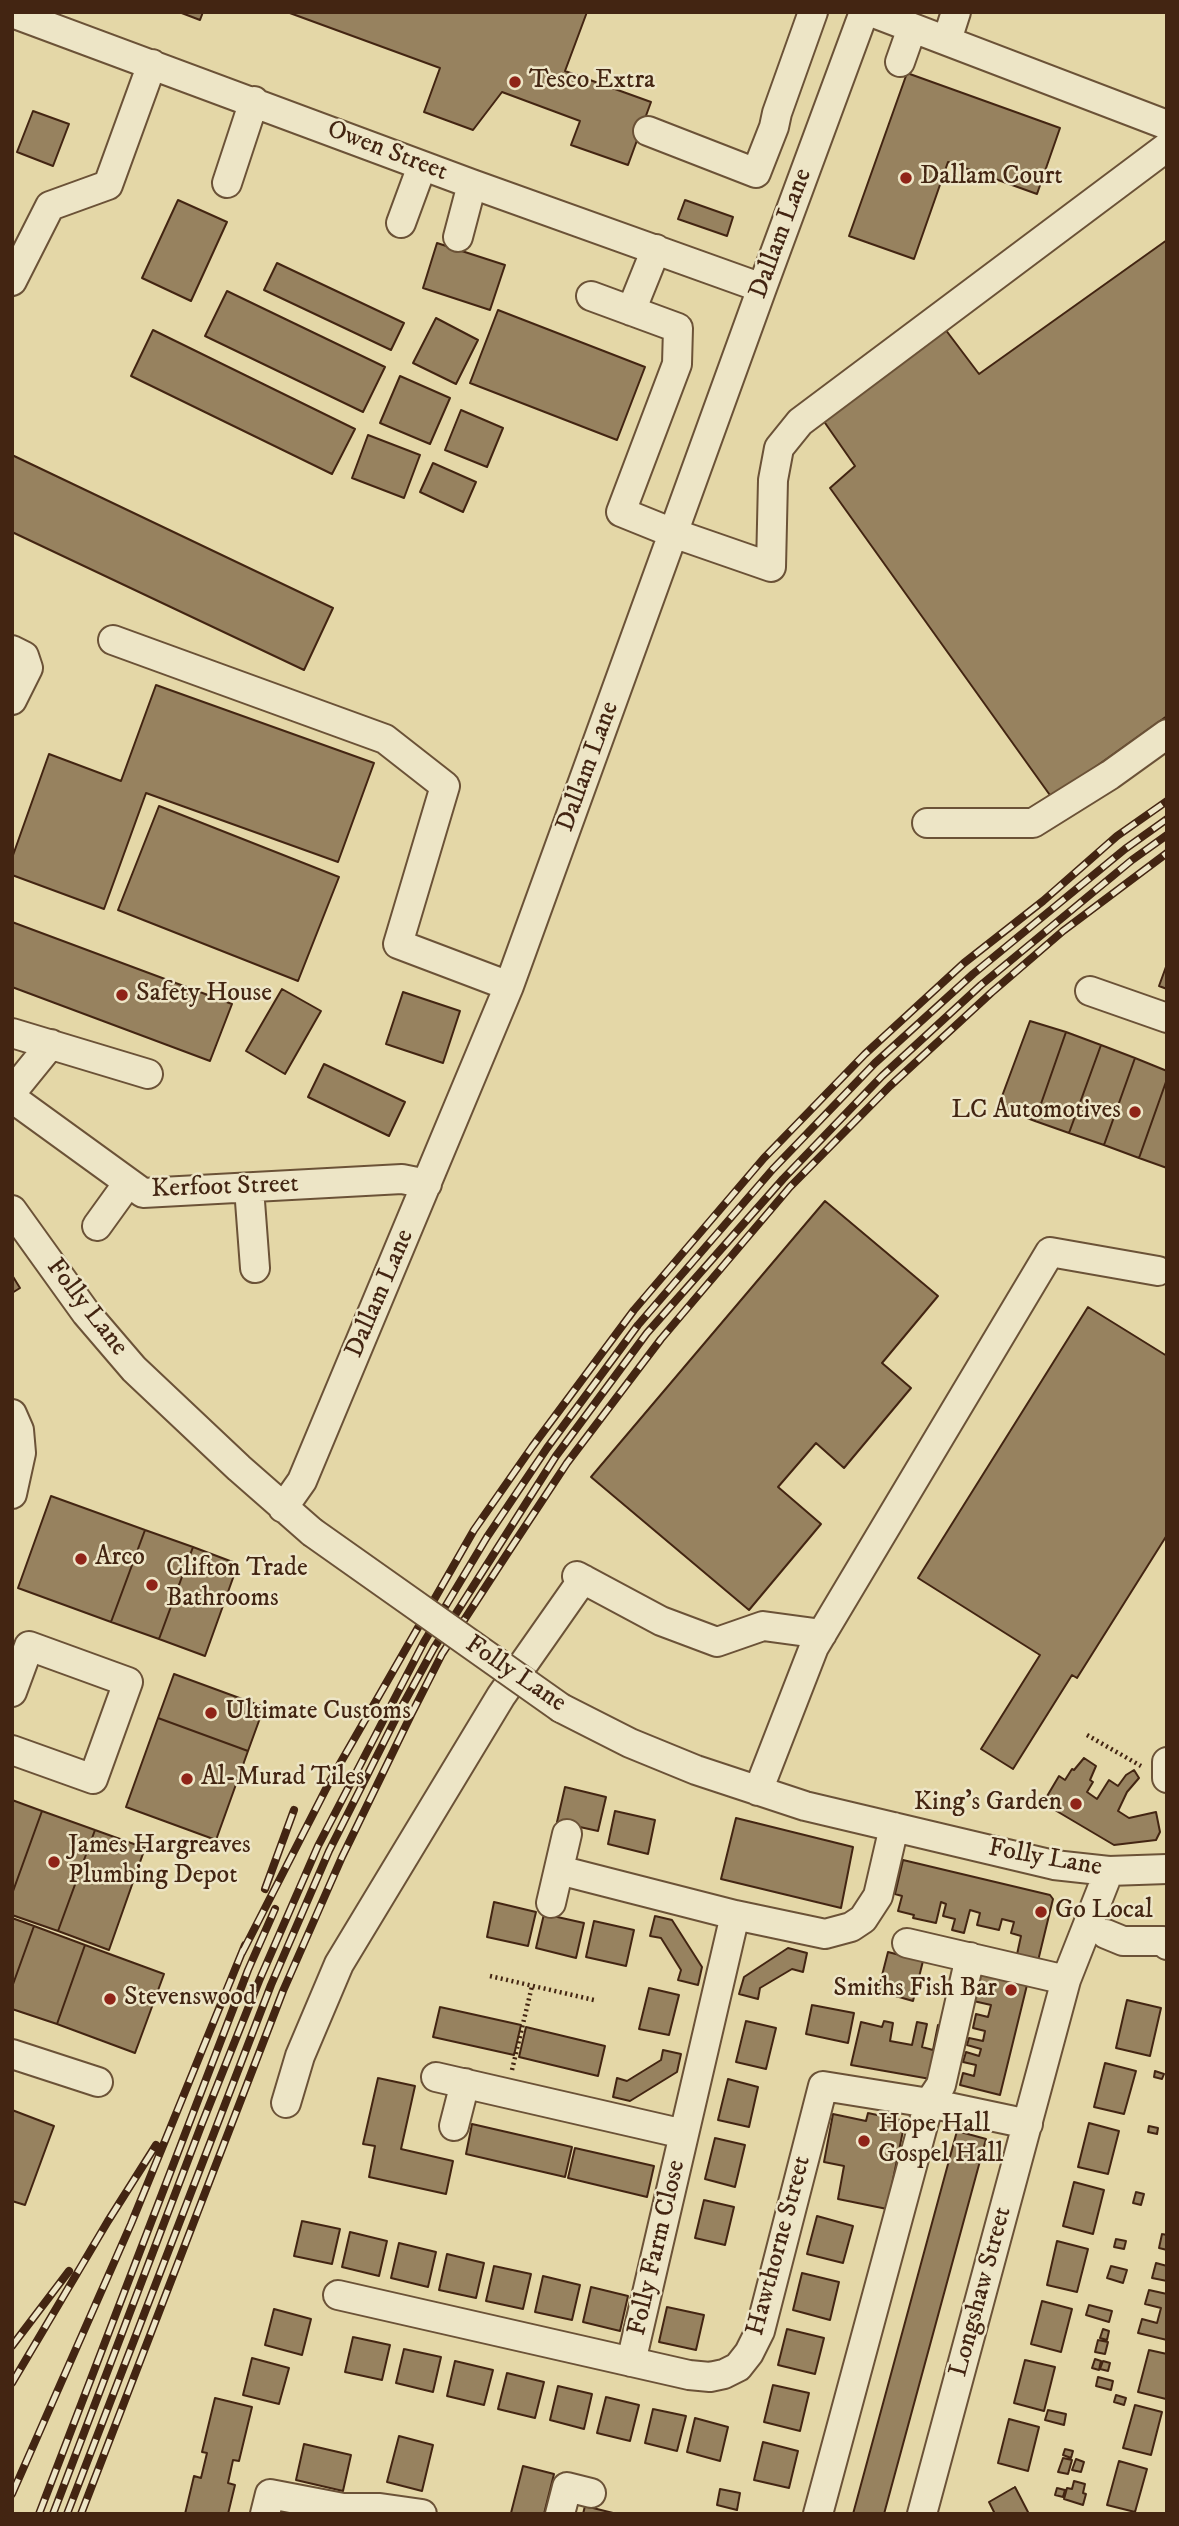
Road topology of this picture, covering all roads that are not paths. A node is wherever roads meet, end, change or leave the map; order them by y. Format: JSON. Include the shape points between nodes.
{"nodes":[{"id":1,"x":814,"y":12,"type":"edge"},
{"id":2,"x":864,"y":12,"type":"edge"},
{"id":3,"x":871,"y":12,"type":"edge"},
{"id":4,"x":956,"y":12,"type":"edge"},
{"id":5,"x":12,"y":13,"type":"edge"},
{"id":6,"x":912,"y":28,"type":"junction"},
{"id":7,"x":947,"y":40,"type":"junction"},
{"id":8,"x":900,"y":62,"type":"dead end"},
{"id":9,"x":152,"y":64,"type":"junction"},
{"id":10,"x":254,"y":101,"type":"junction"},
{"id":11,"x":1167,"y":125,"type":"edge"},
{"id":12,"x":648,"y":131,"type":"dead end"},
{"id":13,"x":1167,"y":148,"type":"edge"},
{"id":14,"x":422,"y":166,"type":"junction"},
{"id":15,"x":227,"y":183,"type":"dead end"},
{"id":16,"x":472,"y":184,"type":"junction"},
{"id":17,"x":401,"y":223,"type":"dead end"},
{"id":18,"x":24,"y":228,"type":"edge"},
{"id":19,"x":458,"y":237,"type":"dead end"},
{"id":20,"x":656,"y":249,"type":"junction"},
{"id":21,"x":12,"y":281,"type":"edge"},
{"id":22,"x":762,"y":288,"type":"junction"},
{"id":23,"x":591,"y":296,"type":"dead end"},
{"id":24,"x":631,"y":311,"type":"junction"},
{"id":25,"x":673,"y":533,"type":"junction"},
{"id":26,"x":113,"y":640,"type":"dead end"},
{"id":27,"x":12,"y":650,"type":"edge"},
{"id":28,"x":12,"y":700,"type":"edge"},
{"id":29,"x":1167,"y":734,"type":"edge"},
{"id":30,"x":927,"y":823,"type":"dead end"},
{"id":31,"x":509,"y":986,"type":"junction"},
{"id":32,"x":1090,"y":991,"type":"dead end"},
{"id":33,"x":1167,"y":1018,"type":"edge"},
{"id":34,"x":12,"y":1033,"type":"edge"},
{"id":35,"x":51,"y":1044,"type":"junction"},
{"id":36,"x":148,"y":1074,"type":"dead end"},
{"id":37,"x":12,"y":1095,"type":"edge"},
{"id":38,"x":128,"y":1183,"type":"junction"},
{"id":39,"x":427,"y":1184,"type":"junction"},
{"id":40,"x":249,"y":1188,"type":"junction"},
{"id":41,"x":12,"y":1210,"type":"edge"},
{"id":42,"x":97,"y":1226,"type":"dead end"},
{"id":43,"x":255,"y":1268,"type":"dead end"},
{"id":44,"x":1158,"y":1272,"type":"dead end"},
{"id":45,"x":12,"y":1414,"type":"edge"},
{"id":46,"x":12,"y":1494,"type":"edge"},
{"id":47,"x":283,"y":1508,"type":"junction"},
{"id":48,"x":822,"y":1634,"type":"junction"},
{"id":49,"x":12,"y":1692,"type":"edge"},
{"id":50,"x":12,"y":1750,"type":"edge"},
{"id":51,"x":758,"y":1791,"type":"junction"},
{"id":52,"x":894,"y":1827,"type":"junction"},
{"id":53,"x":567,"y":1834,"type":"dead end"},
{"id":54,"x":1167,"y":1869,"type":"edge"},
{"id":55,"x":559,"y":1870,"type":"junction"},
{"id":56,"x":1110,"y":1871,"type":"junction"},
{"id":57,"x":551,"y":1903,"type":"dead end"},
{"id":58,"x":735,"y":1914,"type":"junction"},
{"id":59,"x":1106,"y":1934,"type":"dead end"},
{"id":60,"x":907,"y":1943,"type":"dead end"},
{"id":61,"x":1167,"y":1945,"type":"edge"},
{"id":62,"x":970,"y":1957,"type":"junction"},
{"id":63,"x":1066,"y":1980,"type":"junction"},
{"id":64,"x":12,"y":2054,"type":"edge"},
{"id":65,"x":436,"y":2077,"type":"dead end"},
{"id":66,"x":98,"y":2082,"type":"dead end"},
{"id":67,"x":465,"y":2083,"type":"junction"},
{"id":68,"x":286,"y":2103,"type":"dead end"},
{"id":69,"x":929,"y":2103,"type":"junction"},
{"id":70,"x":1028,"y":2124,"type":"junction"},
{"id":71,"x":454,"y":2126,"type":"dead end"},
{"id":72,"x":684,"y":2134,"type":"junction"},
{"id":73,"x":338,"y":2295,"type":"dead end"},
{"id":74,"x":631,"y":2362,"type":"junction"},
{"id":75,"x":591,"y":2493,"type":"dead end"},
{"id":76,"x":265,"y":2514,"type":"edge"},
{"id":77,"x":422,"y":2514,"type":"edge"},
{"id":78,"x":560,"y":2514,"type":"edge"},
{"id":79,"x":818,"y":2514,"type":"edge"},
{"id":80,"x":922,"y":2514,"type":"edge"}],
"edges":[{"from":1,"to":12,"type":"street","via":[[756,173]]},
{"from":2,"to":22,"type":"street","name":"Dallam Lane"},
{"from":3,"to":6,"type":"street"},
{"from":4,"to":7,"type":"street"},
{"from":5,"to":9,"type":"street","name":"Owen Street"},
{"from":6,"to":7,"type":"street"},
{"from":6,"to":8,"type":"street"},
{"from":7,"to":11,"type":"street","via":[[1101,114]]},
{"from":9,"to":10,"type":"street","name":"Owen Street"},
{"from":9,"to":18,"type":"street","via":[[108,185],[50,206]]},
{"from":10,"to":14,"type":"street","name":"Owen Street"},
{"from":10,"to":15,"type":"street"},
{"from":13,"to":25,"type":"street","via":[[800,422],[779,448],[773,480],[771,568]]},
{"from":14,"to":16,"type":"street","name":"Owen Street"},
{"from":14,"to":17,"type":"street"},
{"from":16,"to":19,"type":"street"},
{"from":16,"to":20,"type":"street","name":"Owen Street"},
{"from":18,"to":21,"type":"street"},
{"from":20,"to":22,"type":"street","name":"Owen Street"},
{"from":20,"to":24,"type":"street"},
{"from":22,"to":25,"type":"street","name":"Dallam Lane"},
{"from":23,"to":24,"type":"street"},
{"from":24,"to":25,"type":"street","via":[[677,328],[677,365],[621,512]]},
{"from":25,"to":31,"type":"street","name":"Dallam Lane"},
{"from":26,"to":31,"type":"street","via":[[385,739],[445,786],[398,944]]},
{"from":27,"to":28,"type":"street","via":[[24,656],[28,668]]},
{"from":29,"to":30,"type":"street","via":[[1032,823]]},
{"from":31,"to":39,"type":"street","name":"Dallam Lane"},
{"from":32,"to":33,"type":"street"},
{"from":34,"to":35,"type":"street"},
{"from":35,"to":36,"type":"street"},
{"from":35,"to":37,"type":"street"},
{"from":37,"to":38,"type":"street","name":"Kerfoot Street"},
{"from":38,"to":40,"type":"street","name":"Kerfoot Street","via":[[148,1193]]},
{"from":38,"to":42,"type":"street"},
{"from":39,"to":40,"type":"street","name":"Kerfoot Street","via":[[402,1179]]},
{"from":39,"to":47,"type":"street","name":"Dallam Lane","via":[[302,1481]]},
{"from":40,"to":43,"type":"street"},
{"from":41,"to":47,"type":"street","name":"Folly Lane","via":[[86,1313],[134,1369]]},
{"from":44,"to":48,"type":"street","via":[[1050,1252]]},
{"from":45,"to":46,"type":"street","via":[[21,1453]]},
{"from":47,"to":51,"type":"street","name":"Folly Lane","bridge":true,"via":[[561,1708],[630,1743]]},
{"from":48,"to":51,"type":"street"},
{"from":48,"to":68,"type":"street","via":[[763,1626],[717,1642],[662,1621],[580,1577],[501,1696],[339,1964],[300,2056]]},
{"from":49,"to":50,"type":"street","via":[[29,1646],[128,1682],[93,1779]]},
{"from":51,"to":52,"type":"street","name":"Folly Lane"},
{"from":52,"to":56,"type":"street","name":"Folly Lane","via":[[1054,1865]]},
{"from":52,"to":58,"type":"street","via":[[878,1896],[863,1919],[851,1927],[825,1934]]},
{"from":53,"to":55,"type":"street"},
{"from":54,"to":56,"type":"street","name":"Folly Lane"},
{"from":55,"to":57,"type":"street"},
{"from":55,"to":58,"type":"street"},
{"from":56,"to":63,"type":"street","name":"Longshaw Street"},
{"from":58,"to":72,"type":"street","name":"Folly Farm Close"},
{"from":59,"to":61,"type":"street","via":[[1123,1941],[1163,1941]]},
{"from":60,"to":62,"type":"street"},
{"from":62,"to":63,"type":"street"},
{"from":62,"to":69,"type":"street","via":[[941,2085]]},
{"from":63,"to":70,"type":"street","name":"Longshaw Street"},
{"from":64,"to":66,"type":"street"},
{"from":65,"to":67,"type":"street","name":"Folly Farm Close"},
{"from":67,"to":71,"type":"street"},
{"from":67,"to":72,"type":"street","name":"Folly Farm Close"},
{"from":69,"to":70,"type":"street","name":"Hawthorne Street"},
{"from":69,"to":74,"type":"street","name":"Hawthorne Street","via":[[823,2086],[760,2331],[749,2353],[738,2367],[710,2377]]},
{"from":69,"to":79,"type":"street"},
{"from":70,"to":80,"type":"street","name":"Longshaw Street"},
{"from":72,"to":74,"type":"street","name":"Folly Farm Close"},
{"from":73,"to":74,"type":"street","name":"Hawthorne Street"},
{"from":75,"to":78,"type":"street","via":[[567,2487]]},
{"from":76,"to":77,"type":"street","via":[[270,2494],[343,2508]]}]}
